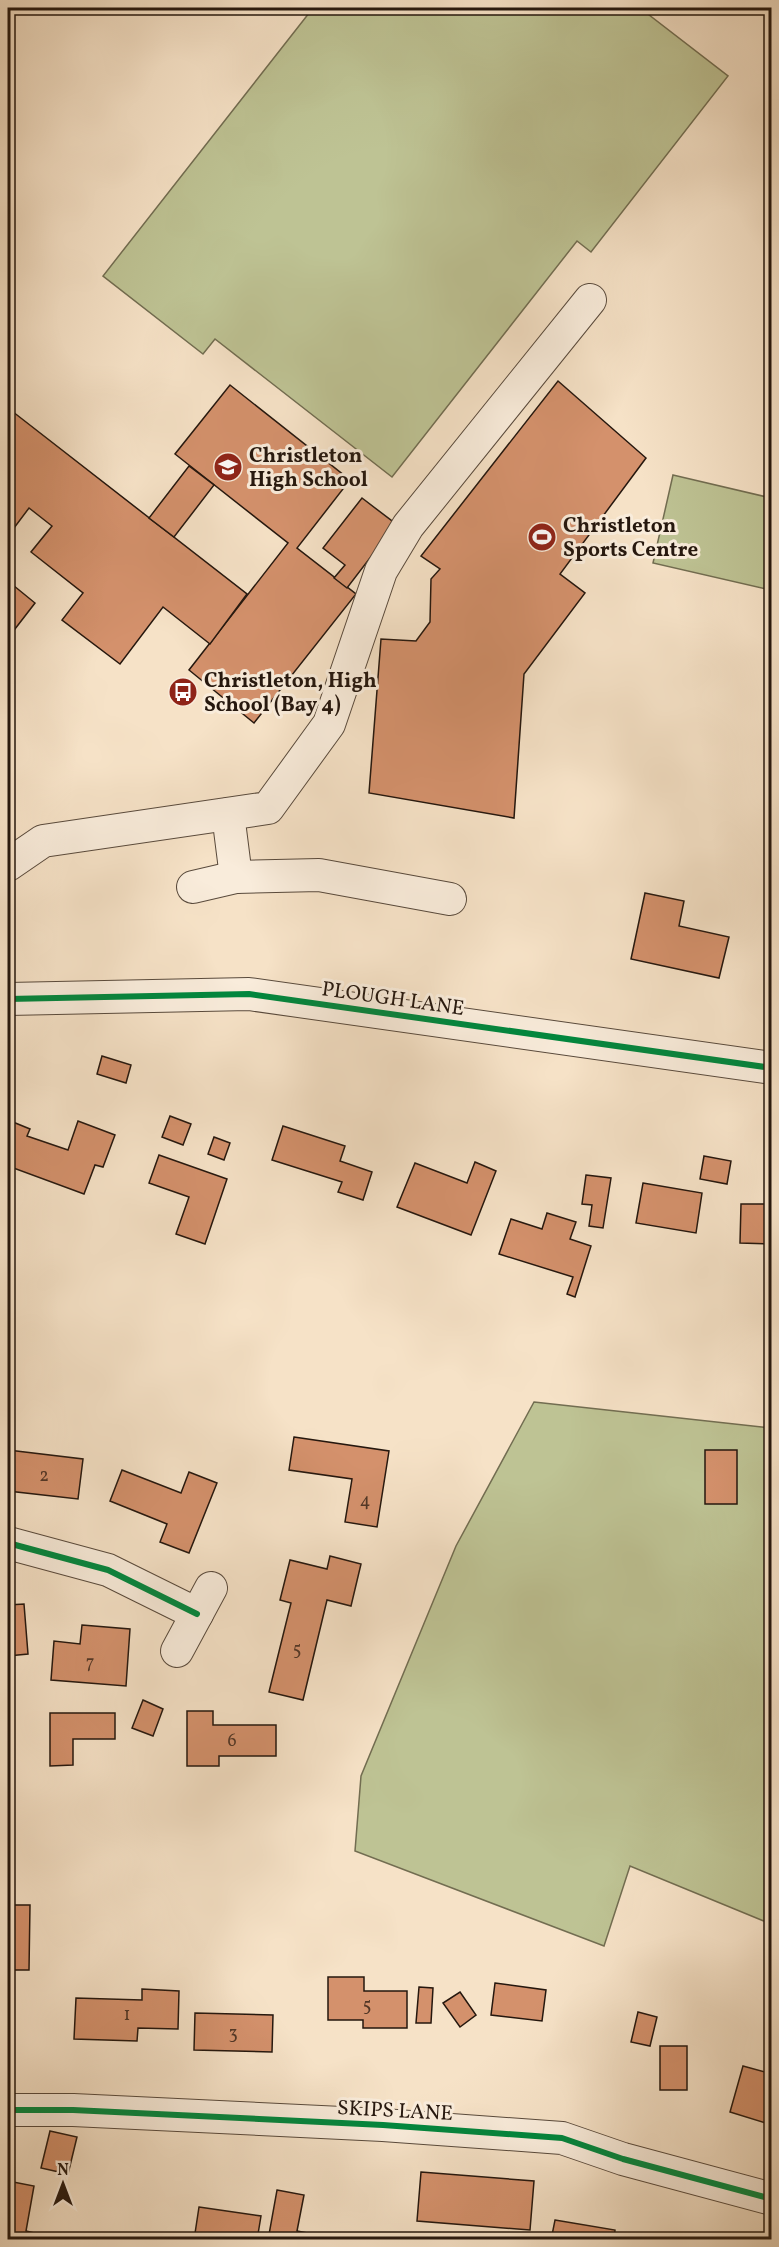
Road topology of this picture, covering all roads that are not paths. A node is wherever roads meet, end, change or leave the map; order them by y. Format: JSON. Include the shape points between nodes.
{"nodes":[{"id":1,"x":590,"y":300,"type":"dead end"},
{"id":2,"x":228,"y":814,"type":"junction"},
{"id":3,"x":8,"y":865,"type":"edge"},
{"id":4,"x":236,"y":877,"type":"junction"},
{"id":5,"x":193,"y":887,"type":"dead end"},
{"id":6,"x":450,"y":899,"type":"dead end"},
{"id":7,"x":8,"y":999,"type":"edge"},
{"id":8,"x":771,"y":1068,"type":"edge"},
{"id":9,"x":8,"y":1543,"type":"edge"},
{"id":10,"x":177,"y":1651,"type":"dead end"},
{"id":11,"x":8,"y":2110,"type":"edge"},
{"id":12,"x":771,"y":2199,"type":"edge"}],
"edges":[{"from":1,"to":2,"type":"street","via":[[408,526],[381,571],[329,724],[268,808]]},
{"from":2,"to":3,"type":"street","via":[[43,841]]},
{"from":2,"to":4,"type":"street"},
{"from":4,"to":5,"type":"street"},
{"from":4,"to":6,"type":"street","via":[[319,874]]},
{"from":7,"to":8,"type":"street","name":"PLOUGH LANE","via":[[249,994]]},
{"from":9,"to":10,"type":"street","via":[[204,1601]]},
{"from":11,"to":12,"type":"street","name":"SKIPS LANE","via":[[323,2122],[562,2138],[623,2159]]}]}
